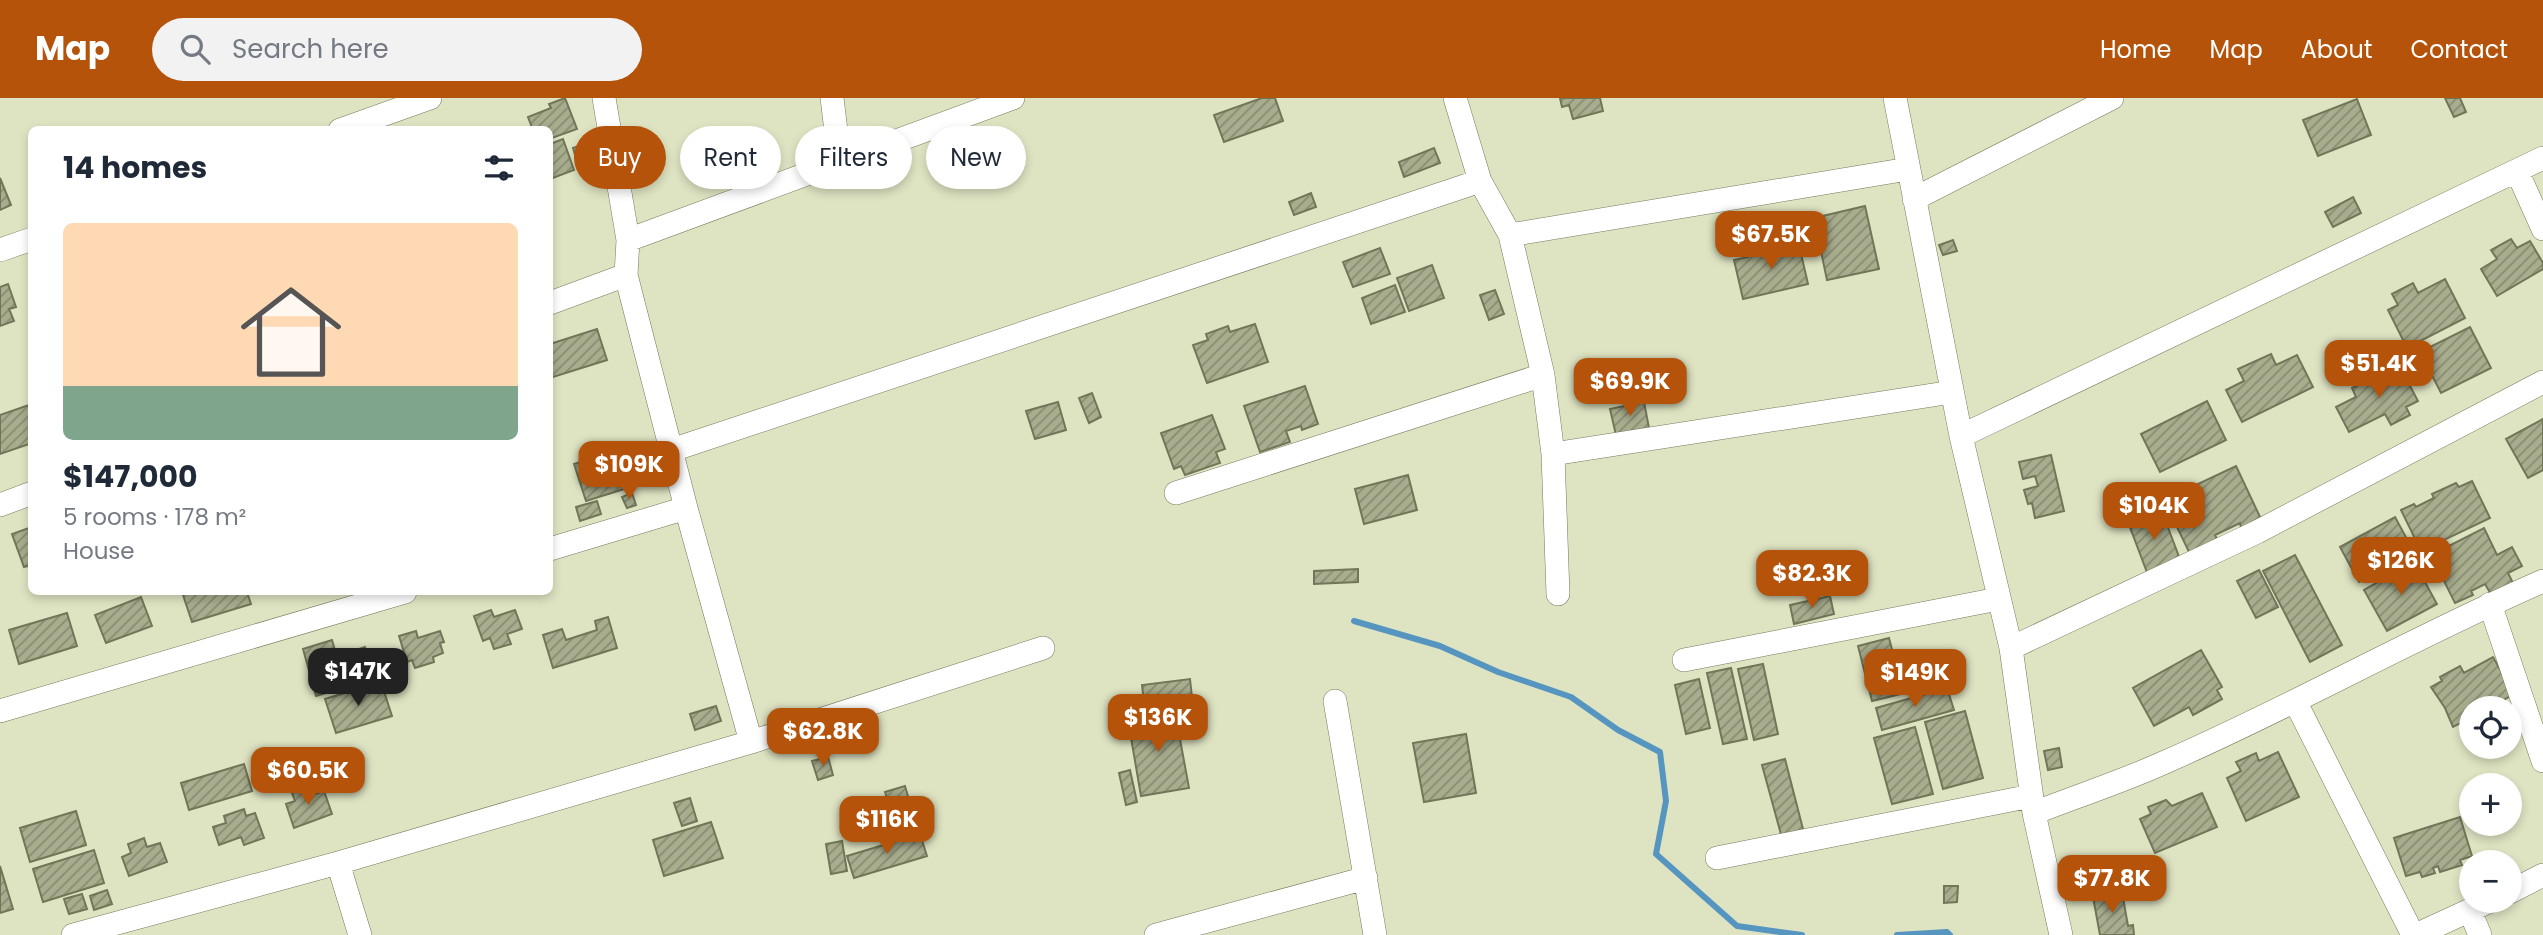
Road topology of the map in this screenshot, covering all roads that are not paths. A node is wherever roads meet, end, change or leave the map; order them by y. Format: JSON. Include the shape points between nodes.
{"nodes":[{"id":1,"x":430,"y":98,"type":"edge"},
{"id":2,"x":604,"y":98,"type":"edge"},
{"id":3,"x":832,"y":98,"type":"edge"},
{"id":4,"x":1013,"y":98,"type":"edge"},
{"id":5,"x":1455,"y":98,"type":"edge"},
{"id":6,"x":1895,"y":98,"type":"edge"},
{"id":7,"x":2112,"y":98,"type":"edge"},
{"id":8,"x":352,"y":126,"type":"edge"},
{"id":9,"x":835,"y":126,"type":"edge"},
{"id":10,"x":912,"y":137,"type":"edge"},
{"id":11,"x":2543,"y":158,"type":"edge"},
{"id":12,"x":1908,"y":169,"type":"junction"},
{"id":13,"x":2517,"y":171,"type":"junction"},
{"id":14,"x":795,"y":180,"type":"edge"},
{"id":15,"x":1480,"y":181,"type":"junction"},
{"id":16,"x":1914,"y":199,"type":"junction"},
{"id":17,"x":2543,"y":229,"type":"edge"},
{"id":18,"x":1510,"y":235,"type":"junction"},
{"id":19,"x":28,"y":240,"type":"edge"},
{"id":20,"x":628,"y":240,"type":"junction"},
{"id":21,"x":0,"y":250,"type":"edge"},
{"id":22,"x":626,"y":275,"type":"junction"},
{"id":23,"x":553,"y":302,"type":"edge"},
{"id":24,"x":1543,"y":375,"type":"junction"},
{"id":25,"x":2543,"y":382,"type":"edge"},
{"id":26,"x":1952,"y":392,"type":"junction"},
{"id":27,"x":1961,"y":436,"type":"junction"},
{"id":28,"x":672,"y":450,"type":"junction"},
{"id":29,"x":1553,"y":454,"type":"junction"},
{"id":30,"x":1176,"y":493,"type":"dead end"},
{"id":31,"x":28,"y":494,"type":"edge"},
{"id":32,"x":0,"y":505,"type":"edge"},
{"id":33,"x":686,"y":508,"type":"junction"},
{"id":34,"x":553,"y":548,"type":"edge"},
{"id":35,"x":2543,"y":581,"type":"edge"},
{"id":36,"x":1558,"y":594,"type":"dead end"},
{"id":37,"x":395,"y":595,"type":"edge"},
{"id":38,"x":1998,"y":599,"type":"junction"},
{"id":39,"x":2490,"y":604,"type":"junction"},
{"id":40,"x":1043,"y":648,"type":"dead end"},
{"id":41,"x":2011,"y":648,"type":"junction"},
{"id":42,"x":1684,"y":660,"type":"dead end"},
{"id":43,"x":1335,"y":701,"type":"dead end"},
{"id":44,"x":2295,"y":701,"type":"junction"},
{"id":45,"x":0,"y":711,"type":"edge"},
{"id":46,"x":751,"y":742,"type":"junction"},
{"id":47,"x":2543,"y":761,"type":"edge"},
{"id":48,"x":2033,"y":804,"type":"junction"},
{"id":49,"x":1717,"y":858,"type":"dead end"},
{"id":50,"x":338,"y":863,"type":"junction"},
{"id":51,"x":2543,"y":875,"type":"edge"},
{"id":52,"x":1366,"y":878,"type":"junction"},
{"id":53,"x":2522,"y":886,"type":"edge"},
{"id":54,"x":2464,"y":913,"type":"edge"},
{"id":55,"x":2480,"y":913,"type":"edge"},
{"id":56,"x":73,"y":935,"type":"edge"},
{"id":57,"x":360,"y":935,"type":"edge"},
{"id":58,"x":1156,"y":935,"type":"edge"},
{"id":59,"x":1375,"y":935,"type":"edge"},
{"id":60,"x":2061,"y":935,"type":"edge"},
{"id":61,"x":2414,"y":935,"type":"edge"},
{"id":62,"x":2480,"y":935,"type":"edge"}],
"edges":[{"from":1,"to":8,"type":"street"},
{"from":2,"to":20,"type":"street"},
{"from":3,"to":9,"type":"street"},
{"from":4,"to":10,"type":"street"},
{"from":5,"to":15,"type":"street"},
{"from":6,"to":12,"type":"street"},
{"from":7,"to":16,"type":"street"},
{"from":11,"to":13,"type":"street"},
{"from":12,"to":16,"type":"street"},
{"from":12,"to":18,"type":"street"},
{"from":13,"to":17,"type":"street"},
{"from":13,"to":27,"type":"street"},
{"from":14,"to":20,"type":"street"},
{"from":15,"to":18,"type":"street"},
{"from":15,"to":28,"type":"street"},
{"from":16,"to":26,"type":"street"},
{"from":18,"to":24,"type":"street"},
{"from":19,"to":21,"type":"street"},
{"from":20,"to":22,"type":"street"},
{"from":22,"to":23,"type":"street"},
{"from":22,"to":28,"type":"street"},
{"from":24,"to":29,"type":"street"},
{"from":24,"to":30,"type":"street"},
{"from":25,"to":41,"type":"street","via":[[2257,532]]},
{"from":26,"to":27,"type":"street"},
{"from":26,"to":29,"type":"street"},
{"from":27,"to":38,"type":"street"},
{"from":28,"to":33,"type":"street"},
{"from":29,"to":36,"type":"street"},
{"from":31,"to":32,"type":"street"},
{"from":33,"to":34,"type":"street"},
{"from":33,"to":46,"type":"street"},
{"from":35,"to":39,"type":"street"},
{"from":37,"to":45,"type":"street"},
{"from":38,"to":41,"type":"street"},
{"from":38,"to":42,"type":"street"},
{"from":39,"to":44,"type":"street"},
{"from":39,"to":47,"type":"street"},
{"from":40,"to":46,"type":"street"},
{"from":41,"to":48,"type":"street"},
{"from":43,"to":52,"type":"street"},
{"from":44,"to":48,"type":"street","via":[[2162,764]]},
{"from":44,"to":61,"type":"street"},
{"from":46,"to":50,"type":"street"},
{"from":48,"to":49,"type":"street"},
{"from":48,"to":60,"type":"street"},
{"from":50,"to":56,"type":"street"},
{"from":50,"to":57,"type":"street"},
{"from":51,"to":53,"type":"street"},
{"from":52,"to":58,"type":"street"},
{"from":52,"to":59,"type":"street"},
{"from":54,"to":61,"type":"street"},
{"from":55,"to":62,"type":"street"}]}
